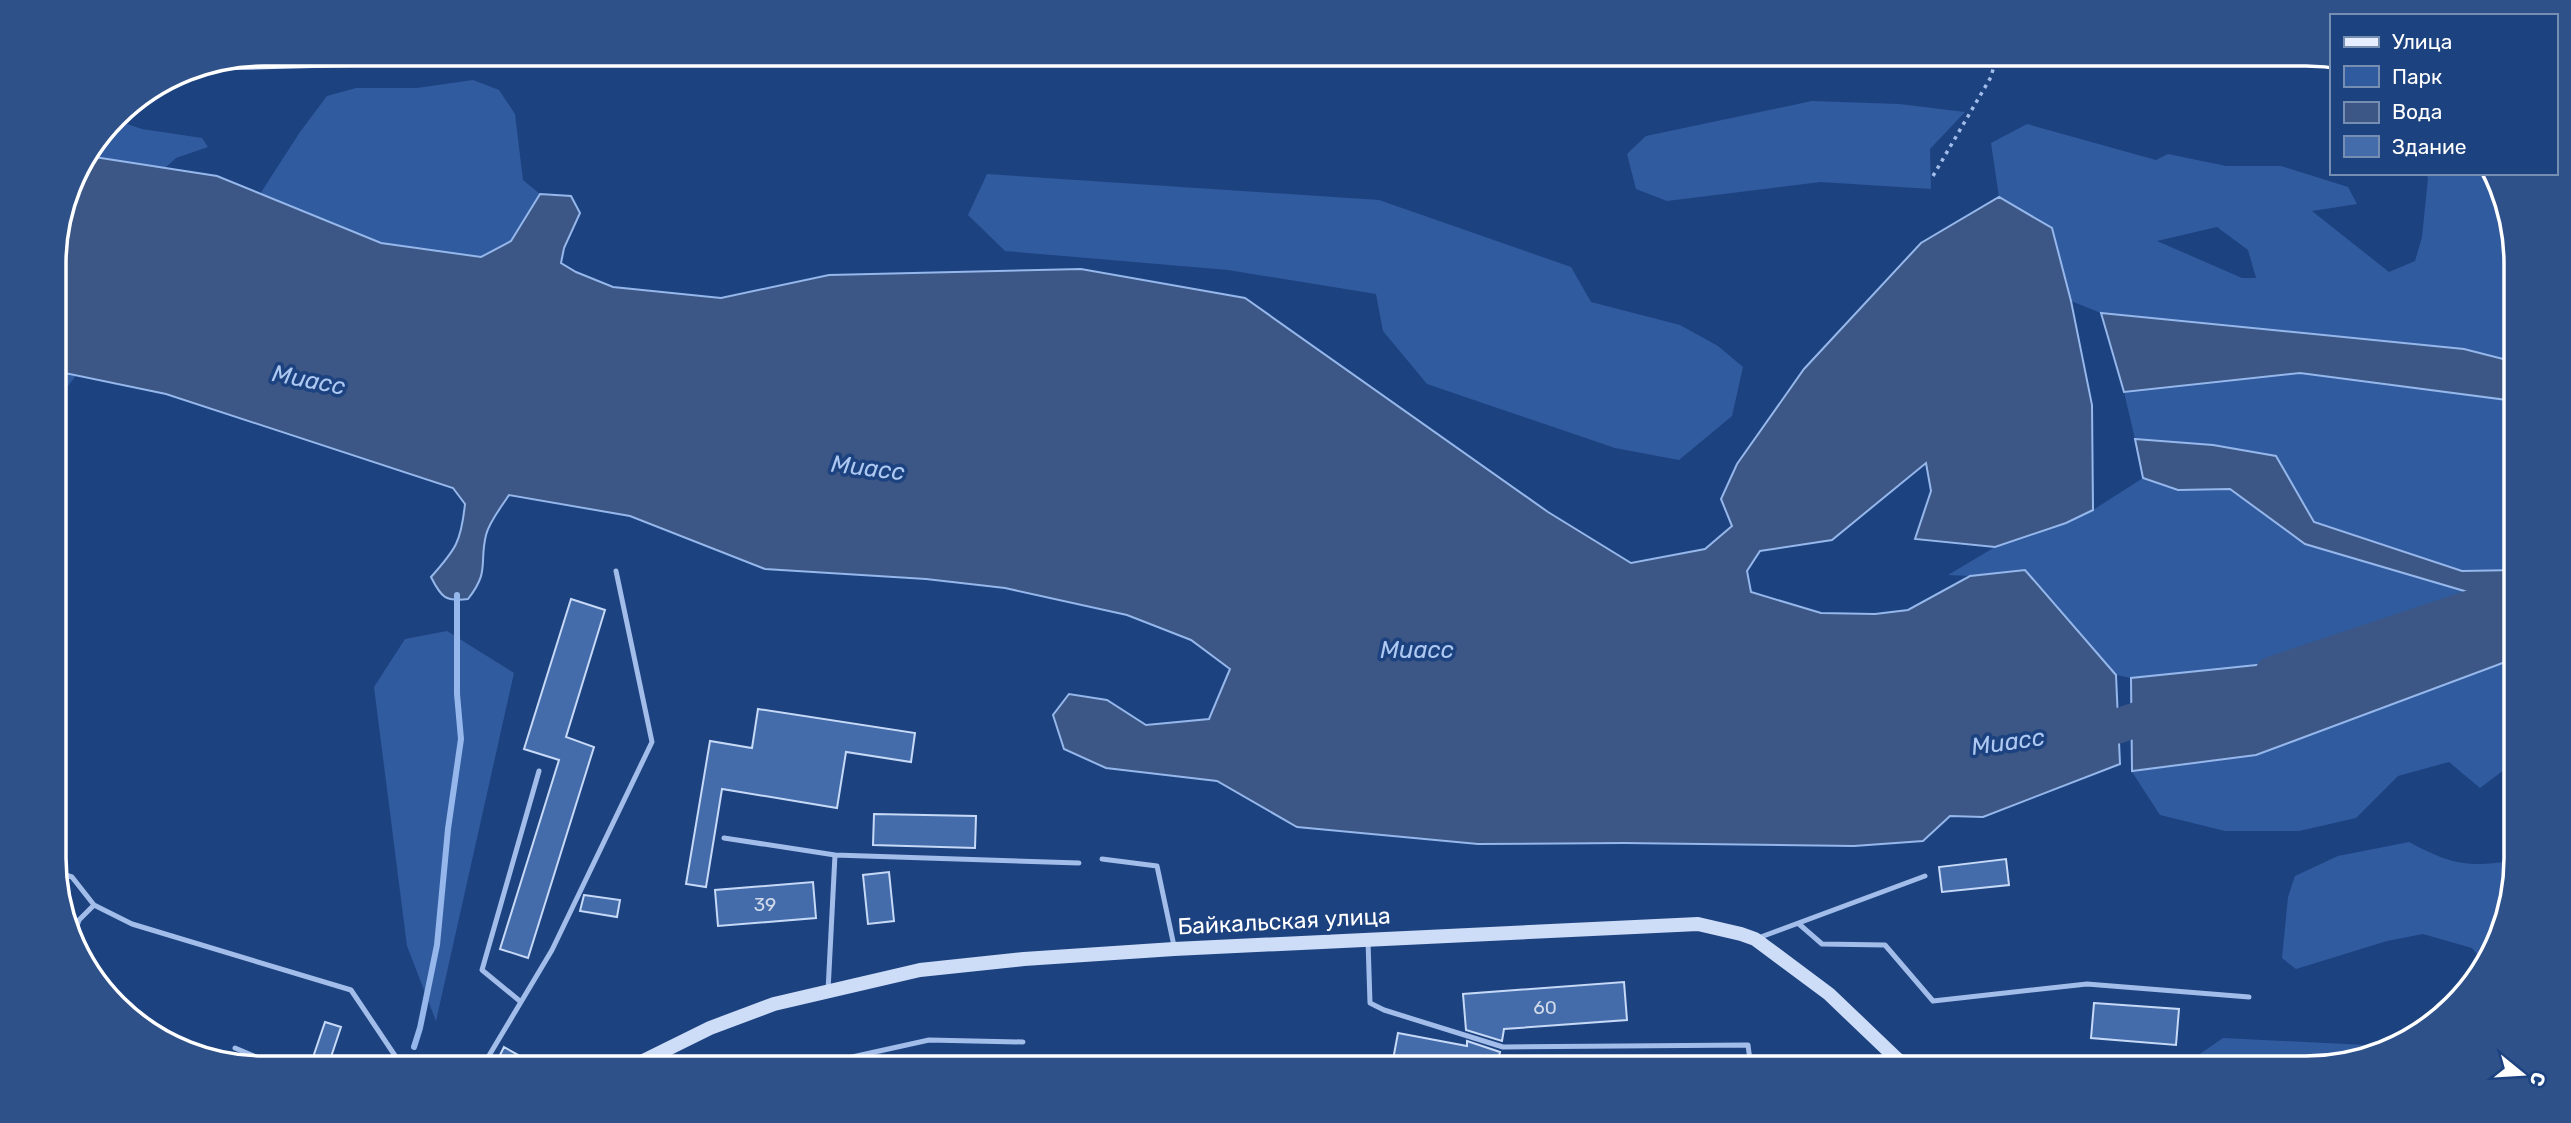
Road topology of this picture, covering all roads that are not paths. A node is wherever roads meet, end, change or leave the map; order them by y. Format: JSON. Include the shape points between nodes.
{"nodes":[{"id":1,"x":616,"y":571,"type":"dead end"},
{"id":2,"x":539,"y":771,"type":"dead end"},
{"id":3,"x":724,"y":838,"type":"dead end"},
{"id":4,"x":835,"y":855,"type":"junction"},
{"id":5,"x":1102,"y":859,"type":"dead end"},
{"id":6,"x":1079,"y":863,"type":"dead end"},
{"id":7,"x":67,"y":876,"type":"edge"},
{"id":8,"x":1925,"y":876,"type":"dead end"},
{"id":9,"x":94,"y":905,"type":"junction"},
{"id":10,"x":78,"y":923,"type":"edge"},
{"id":11,"x":1799,"y":924,"type":"junction"},
{"id":12,"x":1755,"y":940,"type":"junction"},
{"id":13,"x":1368,"y":941,"type":"junction"},
{"id":14,"x":1174,"y":949,"type":"junction"},
{"id":15,"x":828,"y":991,"type":"junction"},
{"id":16,"x":2249,"y":996,"type":"dead end"},
{"id":17,"x":521,"y":1002,"type":"junction"},
{"id":18,"x":1023,"y":1042,"type":"dead end"},
{"id":19,"x":235,"y":1048,"type":"dead end"},
{"id":20,"x":254,"y":1056,"type":"edge"},
{"id":21,"x":395,"y":1056,"type":"edge"},
{"id":22,"x":489,"y":1056,"type":"edge"},
{"id":23,"x":653,"y":1056,"type":"edge"},
{"id":24,"x":857,"y":1056,"type":"edge"},
{"id":25,"x":1749,"y":1056,"type":"edge"},
{"id":26,"x":1894,"y":1056,"type":"edge"}],
"edges":[{"from":1,"to":17,"type":"lane","via":[[652,742],[552,950]]},
{"from":2,"to":17,"type":"lane","via":[[482,970]]},
{"from":3,"to":4,"type":"lane"},
{"from":4,"to":6,"type":"lane"},
{"from":4,"to":15,"type":"lane"},
{"from":5,"to":14,"type":"lane","via":[[1157,866]]},
{"from":7,"to":9,"type":"lane"},
{"from":8,"to":11,"type":"lane"},
{"from":9,"to":10,"type":"lane"},
{"from":9,"to":21,"type":"lane","via":[[132,924],[351,990]]},
{"from":11,"to":12,"type":"lane"},
{"from":11,"to":16,"type":"lane","via":[[1822,944],[1885,945],[1933,1000],[2087,984]]},
{"from":12,"to":13,"type":"street","name":"Байкальская улица","via":[[1698,925]]},
{"from":12,"to":26,"type":"street","name":"Байкальская улица","via":[[1820,987]]},
{"from":13,"to":14,"type":"street","name":"Байкальская улица"},
{"from":13,"to":25,"type":"lane","via":[[1370,1003],[1503,1047],[1748,1045]]},
{"from":14,"to":15,"type":"street","name":"Байкальская улица","via":[[920,970]]},
{"from":15,"to":23,"type":"street","name":"Байкальская улица","via":[[774,1004]]},
{"from":17,"to":22,"type":"lane"},
{"from":18,"to":24,"type":"lane","via":[[929,1040]]},
{"from":19,"to":20,"type":"lane"}]}
